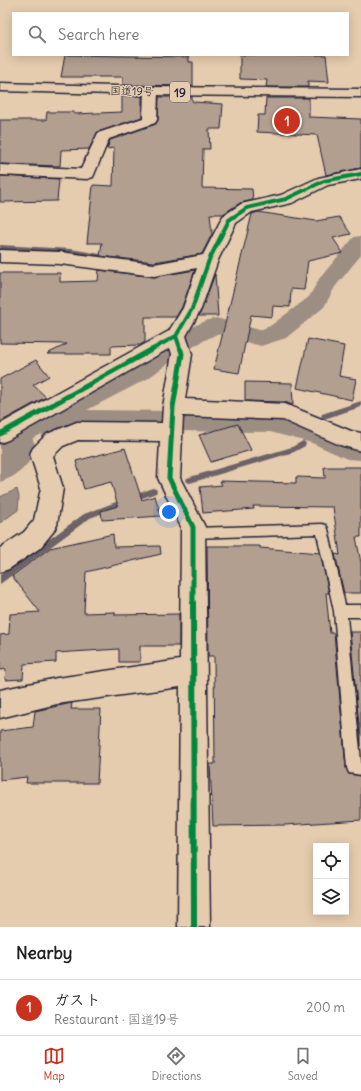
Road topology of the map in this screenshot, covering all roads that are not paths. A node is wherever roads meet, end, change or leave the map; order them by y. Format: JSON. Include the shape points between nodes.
{"nodes":[{"id":1,"x":0,"y":87,"type":"edge"},
{"id":2,"x":151,"y":91,"type":"junction"},
{"id":3,"x":361,"y":93,"type":"edge"},
{"id":4,"x":0,"y":170,"type":"edge"},
{"id":5,"x":361,"y":174,"type":"edge"},
{"id":6,"x":0,"y":256,"type":"edge"},
{"id":7,"x":209,"y":260,"type":"junction"},
{"id":8,"x":179,"y":344,"type":"junction"},
{"id":9,"x":172,"y":420,"type":"junction"},
{"id":10,"x":0,"y":434,"type":"edge"},
{"id":11,"x":361,"y":442,"type":"edge"},
{"id":12,"x":193,"y":533,"type":"junction"},
{"id":13,"x":0,"y":561,"type":"edge"},
{"id":14,"x":340,"y":611,"type":"junction"},
{"id":15,"x":361,"y":611,"type":"edge"},
{"id":16,"x":193,"y":672,"type":"junction"},
{"id":17,"x":0,"y":704,"type":"edge"},
{"id":18,"x":361,"y":768,"type":"edge"},
{"id":19,"x":194,"y":927,"type":"edge"}],
"edges":[{"from":1,"to":2,"type":"main road","name":"国道19号","number":"19"},
{"from":2,"to":3,"type":"main road","name":"国道19号","number":"19"},
{"from":2,"to":4,"type":"main road","via":[[150,120],[103,136],[87,174]]},
{"from":5,"to":7,"type":"main road","via":[[324,181],[286,199],[247,208],[229,220]]},
{"from":6,"to":7,"type":"main road","via":[[60,258],[154,270]]},
{"from":7,"to":8,"type":"main road"},
{"from":8,"to":9,"type":"main road"},
{"from":8,"to":10,"type":"main road"},
{"from":9,"to":11,"type":"main road","via":[[285,412]]},
{"from":9,"to":12,"type":"main road","via":[[169,478],[193,527]]},
{"from":9,"to":13,"type":"main road","via":[[77,431],[55,440],[41,454],[52,488],[45,525],[32,540]]},
{"from":12,"to":14,"type":"lane","via":[[322,529]]},
{"from":12,"to":16,"type":"main road"},
{"from":14,"to":15,"type":"lane"},
{"from":14,"to":18,"type":"lane","via":[[354,768]]},
{"from":16,"to":17,"type":"main road","via":[[57,691]]},
{"from":16,"to":19,"type":"main road"}]}
